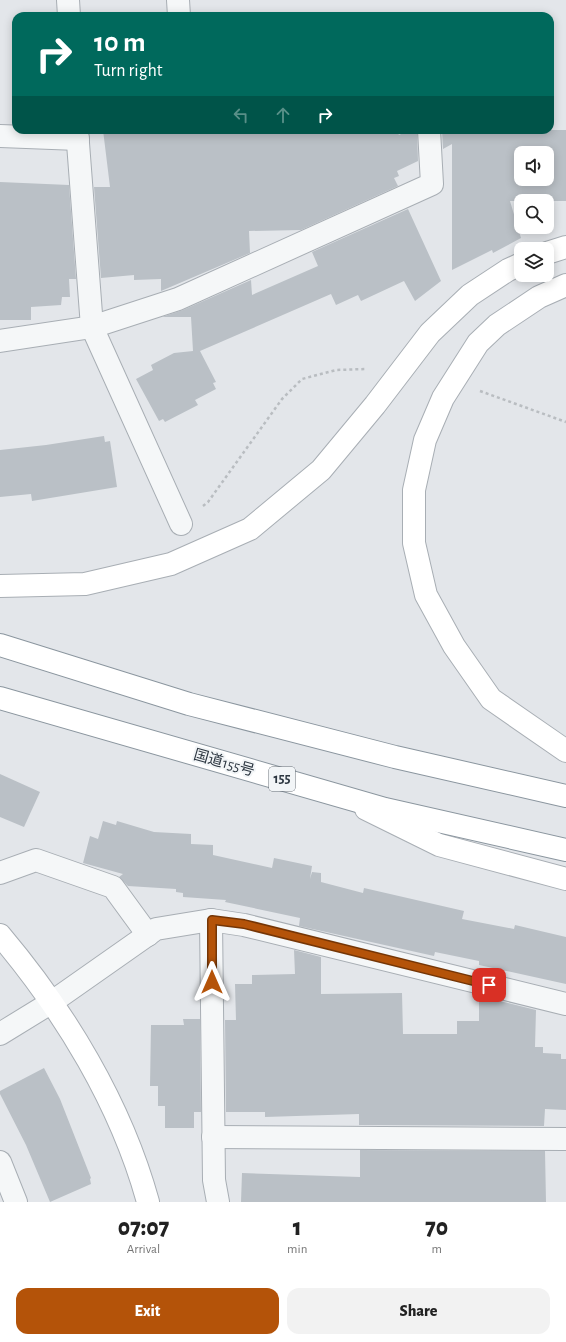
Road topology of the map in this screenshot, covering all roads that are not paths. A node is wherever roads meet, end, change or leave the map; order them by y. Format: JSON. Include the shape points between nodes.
{"nodes":[{"id":1,"x":68,"y":0,"type":"edge"},
{"id":2,"x":178,"y":0,"type":"edge"},
{"id":3,"x":69,"y":12,"type":"edge"},
{"id":4,"x":179,"y":12,"type":"edge"},
{"id":5,"x":77,"y":134,"type":"edge"},
{"id":6,"x":429,"y":134,"type":"edge"},
{"id":7,"x":0,"y":136,"type":"edge"},
{"id":8,"x":566,"y":247,"type":"edge"},
{"id":9,"x":554,"y":251,"type":"edge"},
{"id":10,"x":514,"y":267,"type":"edge"},
{"id":11,"x":566,"y":285,"type":"edge"},
{"id":12,"x":92,"y":328,"type":"junction"},
{"id":13,"x":0,"y":341,"type":"edge"},
{"id":14,"x":181,"y":524,"type":"road end"},
{"id":15,"x":0,"y":586,"type":"edge"},
{"id":16,"x":0,"y":645,"type":"edge"},
{"id":17,"x":0,"y":698,"type":"edge"},
{"id":18,"x":566,"y":751,"type":"edge"},
{"id":19,"x":342,"y":796,"type":"junction"},
{"id":20,"x":566,"y":796,"type":"edge"},
{"id":21,"x":566,"y":850,"type":"edge"},
{"id":22,"x":0,"y":873,"type":"edge"},
{"id":23,"x":566,"y":879,"type":"edge"},
{"id":24,"x":212,"y":920,"type":"junction"},
{"id":25,"x":0,"y":935,"type":"edge"},
{"id":26,"x":148,"y":935,"type":"junction"},
{"id":27,"x":52,"y":1002,"type":"junction"},
{"id":28,"x":566,"y":1004,"type":"edge"},
{"id":29,"x":0,"y":1034,"type":"edge"},
{"id":30,"x":213,"y":1136,"type":"junction"},
{"id":31,"x":566,"y":1139,"type":"edge"},
{"id":32,"x":0,"y":1162,"type":"edge"},
{"id":33,"x":16,"y":1202,"type":"edge"},
{"id":34,"x":148,"y":1202,"type":"edge"},
{"id":35,"x":218,"y":1202,"type":"edge"}],
"edges":[{"from":1,"to":3,"type":"street"},
{"from":2,"to":4,"type":"street"},
{"from":5,"to":7,"type":"street"},
{"from":5,"to":12,"type":"street"},
{"from":6,"to":12,"type":"street","via":[[432,184],[178,299]]},
{"from":8,"to":9,"type":"main road"},
{"from":10,"to":15,"type":"main road","via":[[470,295],[430,333],[322,470],[250,529],[171,564],[85,584]]},
{"from":11,"to":18,"type":"main road","via":[[540,297],[497,325],[478,343],[442,398],[425,440],[414,490],[414,543],[426,595],[454,646],[491,699]]},
{"from":12,"to":13,"type":"street"},
{"from":12,"to":14,"type":"street"},
{"from":16,"to":20,"type":"main road","via":[[189,704],[395,757]]},
{"from":17,"to":19,"type":"main road","name":"国道155号","number":"155"},
{"from":19,"to":21,"type":"main road","name":"国道155号","number":"155","via":[[385,809]]},
{"from":19,"to":23,"type":"main road","via":[[439,845]]},
{"from":22,"to":26,"type":"street","via":[[36,860],[113,887]]},
{"from":24,"to":26,"type":"street","via":[[156,929]]},
{"from":24,"to":28,"type":"street","via":[[244,924]]},
{"from":24,"to":30,"type":"street"},
{"from":25,"to":27,"type":"main road"},
{"from":26,"to":27,"type":"street"},
{"from":27,"to":29,"type":"street"},
{"from":27,"to":34,"type":"main road","via":[[95,1074],[122,1130]]},
{"from":30,"to":31,"type":"street"},
{"from":30,"to":35,"type":"street","via":[[214,1180]]},
{"from":32,"to":33,"type":"street"}]}
